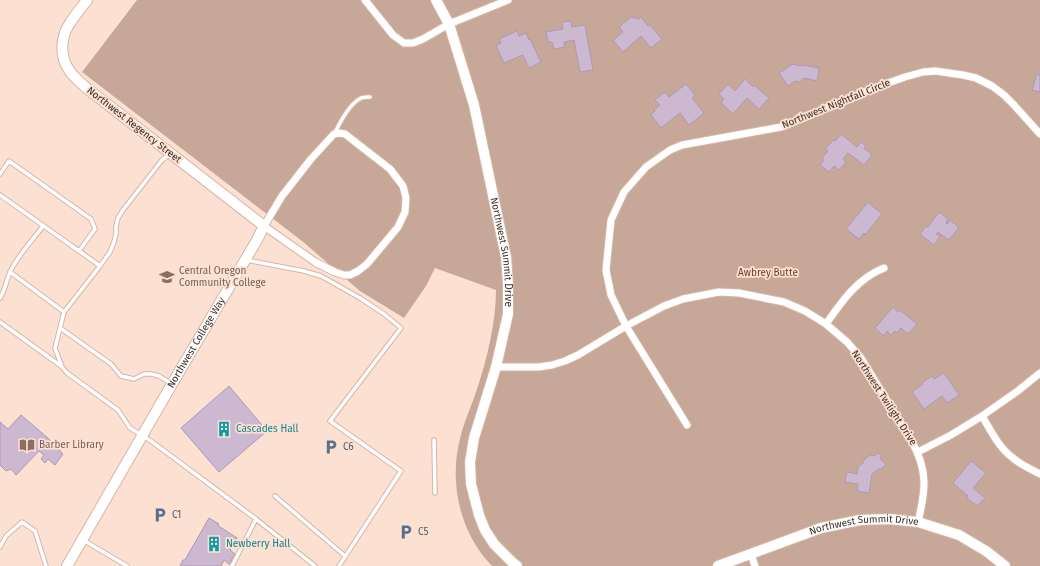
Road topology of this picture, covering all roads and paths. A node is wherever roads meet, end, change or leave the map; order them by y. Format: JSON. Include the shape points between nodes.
{"nodes":[{"id":1,"x":87,"y":0,"type":"edge"},
{"id":2,"x":365,"y":0,"type":"edge"},
{"id":3,"x":436,"y":0,"type":"edge"},
{"id":4,"x":508,"y":0,"type":"edge"},
{"id":5,"x":449,"y":24,"type":"junction"},
{"id":6,"x":370,"y":97,"type":"dead end"},
{"id":7,"x":334,"y":134,"type":"junction"},
{"id":8,"x":1040,"y":134,"type":"edge"},
{"id":9,"x":171,"y":154,"type":"junction"},
{"id":10,"x":0,"y":174,"type":"edge"},
{"id":11,"x":0,"y":195,"type":"edge"},
{"id":12,"x":43,"y":226,"type":"junction"},
{"id":13,"x":264,"y":226,"type":"junction"},
{"id":14,"x":79,"y":251,"type":"junction"},
{"id":15,"x":245,"y":260,"type":"junction"},
{"id":16,"x":100,"y":266,"type":"junction"},
{"id":17,"x":884,"y":268,"type":"dead end"},
{"id":18,"x":10,"y":272,"type":"junction"},
{"id":19,"x":0,"y":298,"type":"edge"},
{"id":20,"x":64,"y":312,"type":"junction"},
{"id":21,"x":0,"y":322,"type":"edge"},
{"id":22,"x":826,"y":324,"type":"junction"},
{"id":23,"x":626,"y":326,"type":"junction"},
{"id":24,"x":60,"y":328,"type":"junction"},
{"id":25,"x":62,"y":367,"type":"junction"},
{"id":26,"x":496,"y":367,"type":"junction"},
{"id":27,"x":1040,"y":373,"type":"edge"},
{"id":28,"x":172,"y":384,"type":"junction"},
{"id":29,"x":982,"y":416,"type":"junction"},
{"id":30,"x":687,"y":425,"type":"dead end"},
{"id":31,"x":143,"y":435,"type":"junction"},
{"id":32,"x":434,"y":440,"type":"dead end"},
{"id":33,"x":918,"y":452,"type":"junction"},
{"id":34,"x":1040,"y":474,"type":"edge"},
{"id":35,"x":435,"y":493,"type":"dead end"},
{"id":36,"x":275,"y":496,"type":"dead end"},
{"id":37,"x":256,"y":519,"type":"junction"},
{"id":38,"x":918,"y":522,"type":"junction"},
{"id":39,"x":82,"y":540,"type":"junction"},
{"id":40,"x":0,"y":546,"type":"edge"},
{"id":41,"x":750,"y":554,"type":"junction"},
{"id":42,"x":345,"y":556,"type":"junction"},
{"id":43,"x":46,"y":566,"type":"edge"},
{"id":44,"x":67,"y":566,"type":"edge"},
{"id":45,"x":127,"y":566,"type":"edge"},
{"id":46,"x":232,"y":566,"type":"edge"},
{"id":47,"x":315,"y":566,"type":"edge"},
{"id":48,"x":339,"y":566,"type":"edge"},
{"id":49,"x":517,"y":566,"type":"edge"},
{"id":50,"x":718,"y":566,"type":"edge"},
{"id":51,"x":755,"y":566,"type":"edge"},
{"id":52,"x":1005,"y":566,"type":"edge"}],
"edges":[{"from":1,"to":9,"type":"street","name":"Northwest Regency Street","via":[[69,24],[63,39],[62,50],[68,69],[89,90]]},
{"from":2,"to":5,"type":"street","via":[[393,35],[404,43],[423,39]]},
{"from":3,"to":5,"type":"street","name":"Northwest Summit Drive"},
{"from":4,"to":5,"type":"street"},
{"from":5,"to":26,"type":"street","name":"Northwest Summit Drive","via":[[474,104],[507,263],[508,314]]},
{"from":6,"to":7,"type":"lane","name":"Northwest College Way","via":[[361,98],[355,103],[343,116]]},
{"from":7,"to":13,"type":"street","name":"Northwest College Way","via":[[282,196]]},
{"from":7,"to":13,"type":"street","via":[[344,134],[390,169],[403,186],[406,198],[405,212],[398,227],[366,264],[350,275],[344,275],[315,262]]},
{"from":8,"to":23,"type":"street","name":"Northwest Nightfall Circle","via":[[1009,100],[992,86],[976,78],[935,71],[905,77],[874,88],[781,127],[682,145],[670,150],[646,167],[624,192],[611,220],[606,270],[611,295]]},
{"from":9,"to":13,"type":"street","name":"Northwest Regency Street"},
{"from":9,"to":16,"type":"lane","via":[[162,160],[123,210],[118,218],[112,247]]},
{"from":10,"to":14,"type":"lane","via":[[9,161],[91,219],[95,229]]},
{"from":11,"to":12,"type":"lane"},
{"from":12,"to":14,"type":"lane"},
{"from":12,"to":18,"type":"lane"},
{"from":13,"to":15,"type":"street","name":"Northwest College Way"},
{"from":14,"to":16,"type":"lane"},
{"from":15,"to":28,"type":"street","name":"Northwest College Way"},
{"from":15,"to":42,"type":"lane","via":[[321,276],[360,298],[401,328],[330,421],[401,471]]},
{"from":16,"to":20,"type":"lane"},
{"from":17,"to":22,"type":"street","via":[[866,277],[848,294]]},
{"from":18,"to":19,"type":"lane"},
{"from":18,"to":20,"type":"lane"},
{"from":20,"to":24,"type":"lane"},
{"from":21,"to":25,"type":"lane"},
{"from":22,"to":23,"type":"street","name":"Northwest Twilight Drive","via":[[784,302],[739,293],[719,292],[677,301]]},
{"from":22,"to":33,"type":"street","name":"Northwest Twilight Drive","via":[[861,358]]},
{"from":23,"to":26,"type":"street","name":"Northwest Twilight Drive","via":[[565,361],[539,367]]},
{"from":23,"to":30,"type":"street","name":"Northwest Nightfall Circle"},
{"from":24,"to":25,"type":"lane","via":[[55,348]]},
{"from":24,"to":28,"type":"lane","via":[[111,364],[121,376],[134,378],[151,374]]},
{"from":25,"to":31,"type":"lane","via":[[118,410],[130,428]]},
{"from":26,"to":49,"type":"street","name":"Northwest Summit Drive","via":[[474,438],[470,462],[471,484],[485,530],[494,544]]},
{"from":27,"to":29,"type":"street"},
{"from":28,"to":31,"type":"street","name":"Northwest College Way"},
{"from":29,"to":33,"type":"street"},
{"from":29,"to":34,"type":"street","via":[[1012,458]]},
{"from":31,"to":37,"type":"lane"},
{"from":31,"to":39,"type":"street","name":"Northwest College Way"},
{"from":32,"to":35,"type":"lane"},
{"from":33,"to":38,"type":"street","name":"Northwest Twilight Drive","via":[[925,487]]},
{"from":36,"to":42,"type":"lane"},
{"from":37,"to":46,"type":"lane"},
{"from":37,"to":47,"type":"lane"},
{"from":38,"to":41,"type":"street","name":"Northwest Summit Drive","via":[[860,520],[821,528]]},
{"from":38,"to":52,"type":"street","name":"Northwest Summit Drive","via":[[959,535],[986,550]]},
{"from":39,"to":44,"type":"street","name":"Northwest College Way"},
{"from":39,"to":45,"type":"lane"},
{"from":40,"to":43,"type":"lane","via":[[6,536],[22,522],[35,531]]},
{"from":41,"to":50,"type":"street","name":"Northwest Summit Drive"},
{"from":41,"to":51,"type":"street"},
{"from":42,"to":48,"type":"lane"}]}
